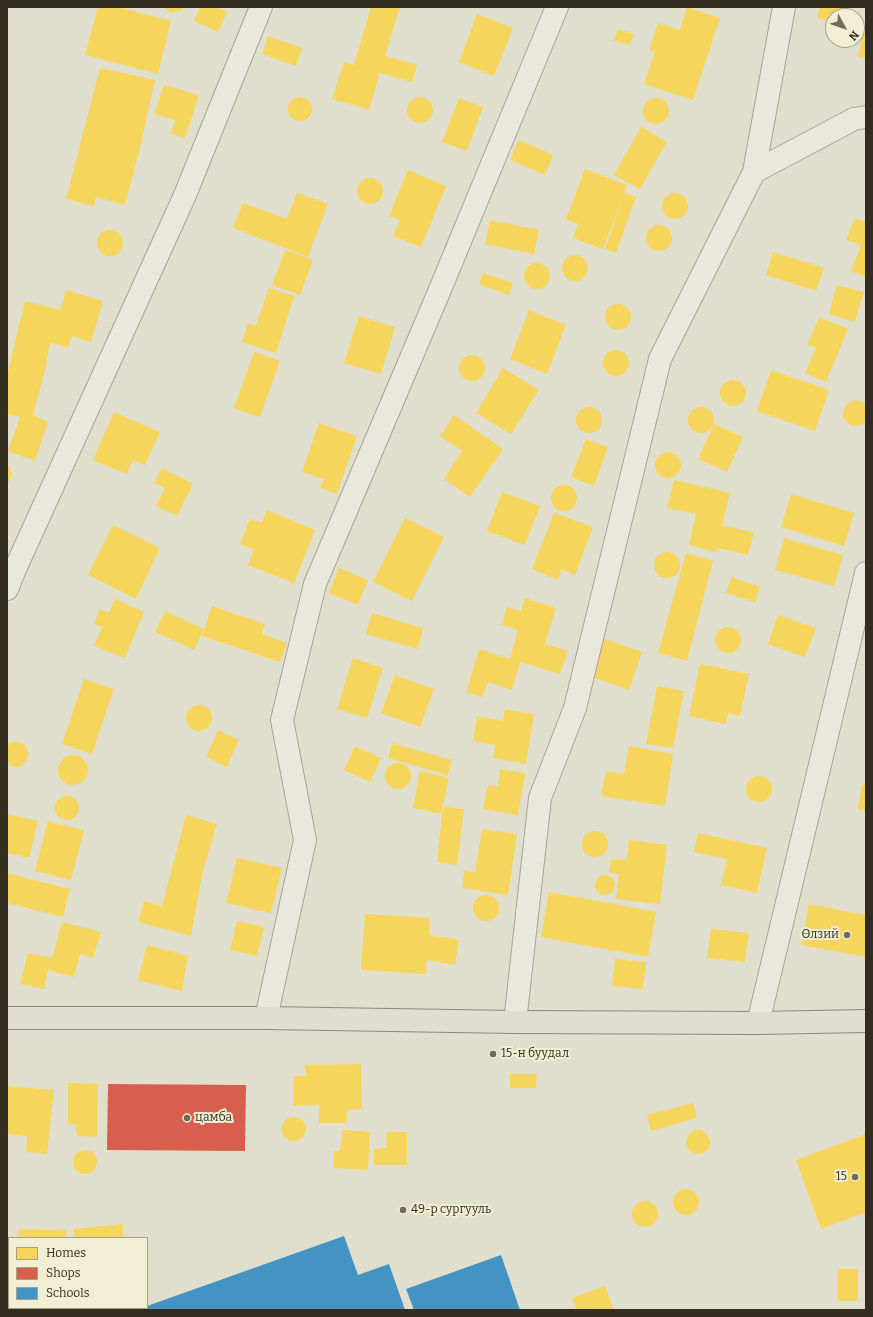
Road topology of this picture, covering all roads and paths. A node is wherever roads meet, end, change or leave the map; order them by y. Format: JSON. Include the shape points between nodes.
{"nodes":[{"id":1,"x":261,"y":7,"type":"edge"},
{"id":2,"x":557,"y":7,"type":"edge"},
{"id":3,"x":784,"y":7,"type":"edge"},
{"id":4,"x":866,"y":117,"type":"edge"},
{"id":5,"x":754,"y":172,"type":"junction"},
{"id":6,"x":866,"y":573,"type":"edge"},
{"id":7,"x":7,"y":589,"type":"edge"},
{"id":8,"x":7,"y":1018,"type":"edge"},
{"id":9,"x":266,"y":1018,"type":"junction"},
{"id":10,"x":866,"y":1021,"type":"edge"},
{"id":11,"x":515,"y":1022,"type":"junction"},
{"id":12,"x":758,"y":1023,"type":"junction"}],
"edges":[{"from":1,"to":7,"type":"street","via":[[185,195]]},
{"from":2,"to":9,"type":"street","via":[[315,584],[282,720],[305,840]]},
{"from":3,"to":5,"type":"street"},
{"from":4,"to":5,"type":"street","via":[[854,119]]},
{"from":5,"to":11,"type":"street","via":[[660,359],[575,708],[540,798]]},
{"from":6,"to":12,"type":"street"},
{"from":8,"to":9,"type":"main road"},
{"from":9,"to":11,"type":"main road"},
{"from":10,"to":12,"type":"main road"},
{"from":11,"to":12,"type":"main road"}]}
